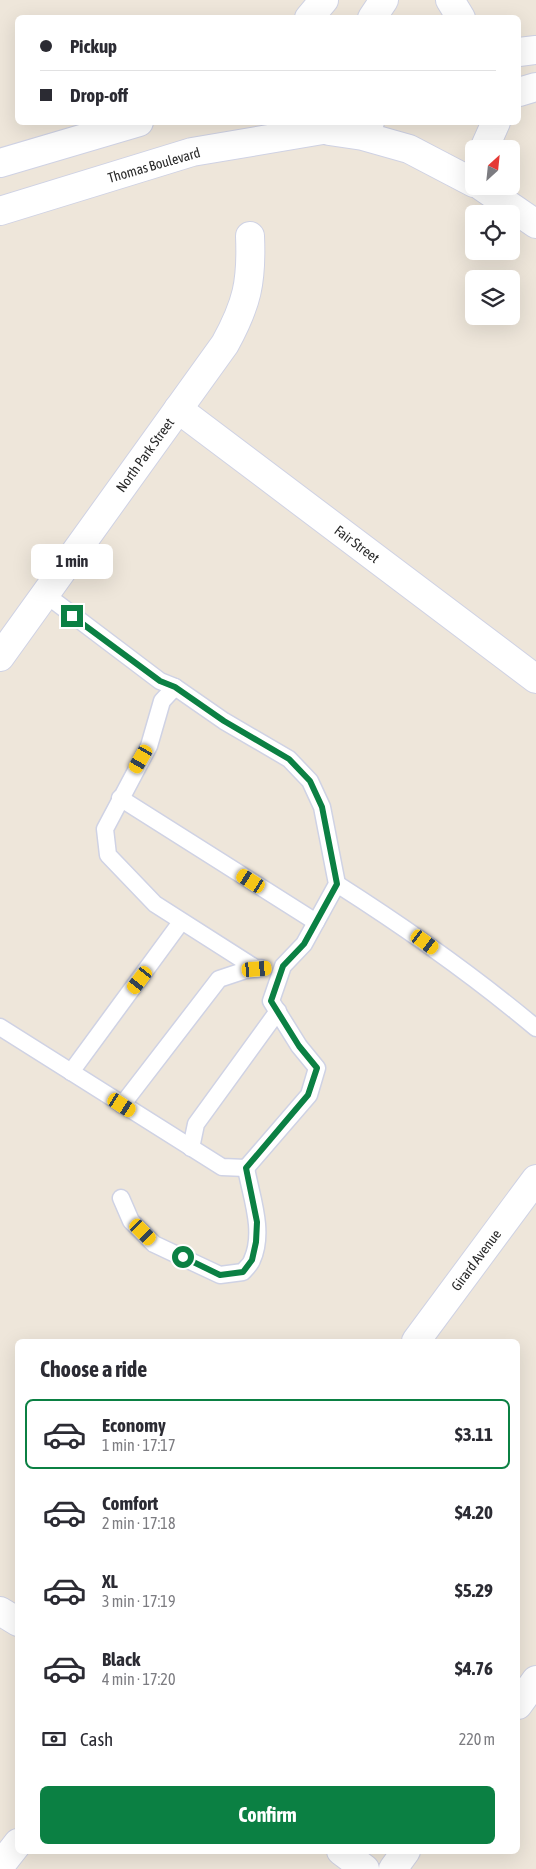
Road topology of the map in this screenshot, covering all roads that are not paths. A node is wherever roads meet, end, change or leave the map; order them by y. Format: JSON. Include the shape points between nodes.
{"nodes":[{"id":1,"x":324,"y":0,"type":"edge"},
{"id":2,"x":384,"y":0,"type":"edge"},
{"id":3,"x":450,"y":0,"type":"edge"},
{"id":4,"x":312,"y":15,"type":"edge"},
{"id":5,"x":374,"y":15,"type":"edge"},
{"id":6,"x":458,"y":15,"type":"edge"},
{"id":7,"x":536,"y":50,"type":"edge"},
{"id":8,"x":521,"y":52,"type":"edge"},
{"id":9,"x":129,"y":125,"type":"edge"},
{"id":10,"x":242,"y":125,"type":"edge"},
{"id":11,"x":356,"y":125,"type":"edge"},
{"id":12,"x":495,"y":125,"type":"edge"},
{"id":13,"x":329,"y":131,"type":"junction"},
{"id":14,"x":488,"y":140,"type":"edge"},
{"id":15,"x":192,"y":152,"type":"junction"},
{"id":16,"x":0,"y":164,"type":"edge"},
{"id":17,"x":465,"y":177,"type":"edge"},
{"id":18,"x":498,"y":195,"type":"edge"},
{"id":19,"x":0,"y":211,"type":"edge"},
{"id":20,"x":536,"y":224,"type":"edge"},
{"id":21,"x":250,"y":236,"type":"dead end"},
{"id":22,"x":178,"y":409,"type":"junction"},
{"id":23,"x":45,"y":594,"type":"junction"},
{"id":24,"x":0,"y":657,"type":"edge"},
{"id":25,"x":536,"y":679,"type":"edge"},
{"id":26,"x":175,"y":687,"type":"junction"},
{"id":27,"x":120,"y":798,"type":"junction"},
{"id":28,"x":337,"y":884,"type":"junction"},
{"id":29,"x":181,"y":922,"type":"junction"},
{"id":30,"x":316,"y":922,"type":"junction"},
{"id":31,"x":283,"y":966,"type":"junction"},
{"id":32,"x":257,"y":969,"type":"junction"},
{"id":33,"x":278,"y":1011,"type":"junction"},
{"id":34,"x":0,"y":1026,"type":"edge"},
{"id":35,"x":536,"y":1028,"type":"edge"},
{"id":36,"x":71,"y":1072,"type":"junction"},
{"id":37,"x":122,"y":1105,"type":"junction"},
{"id":38,"x":191,"y":1148,"type":"junction"},
{"id":39,"x":246,"y":1168,"type":"junction"},
{"id":40,"x":536,"y":1179,"type":"edge"},
{"id":41,"x":121,"y":1198,"type":"dead end"},
{"id":42,"x":417,"y":1339,"type":"edge"},
{"id":43,"x":0,"y":1611,"type":"edge"},
{"id":44,"x":15,"y":1620,"type":"edge"},
{"id":45,"x":536,"y":1680,"type":"edge"},
{"id":46,"x":520,"y":1702,"type":"edge"},
{"id":47,"x":15,"y":1847,"type":"edge"},
{"id":48,"x":344,"y":1854,"type":"edge"},
{"id":49,"x":404,"y":1854,"type":"edge"},
{"id":50,"x":0,"y":1866,"type":"edge"},
{"id":51,"x":365,"y":1869,"type":"edge"},
{"id":52,"x":393,"y":1869,"type":"edge"}],
"edges":[{"from":1,"to":4,"type":"street"},
{"from":2,"to":5,"type":"street"},
{"from":3,"to":6,"type":"street"},
{"from":7,"to":8,"type":"street"},
{"from":9,"to":16,"type":"street"},
{"from":10,"to":15,"type":"street"},
{"from":11,"to":13,"type":"street","name":"Thomas Boulevard"},
{"from":12,"to":14,"type":"street"},
{"from":13,"to":15,"type":"street","name":"Thomas Boulevard"},
{"from":13,"to":17,"type":"street","via":[[363,136],[409,149]]},
{"from":15,"to":19,"type":"street","name":"Thomas Boulevard"},
{"from":18,"to":20,"type":"street"},
{"from":21,"to":22,"type":"street","name":"North Park Street","via":[[248,294],[237,322]]},
{"from":22,"to":23,"type":"street","name":"North Park Street"},
{"from":22,"to":25,"type":"street","name":"Fair Street"},
{"from":23,"to":24,"type":"street","name":"North Park Street"},
{"from":23,"to":26,"type":"lane","via":[[160,681]]},
{"from":26,"to":27,"type":"lane","via":[[162,701],[149,746]]},
{"from":26,"to":28,"type":"lane","via":[[224,721],[289,759],[310,781],[322,807]]},
{"from":27,"to":29,"type":"lane","via":[[105,829],[108,855],[155,904]]},
{"from":27,"to":30,"type":"lane"},
{"from":28,"to":30,"type":"lane"},
{"from":28,"to":35,"type":"lane","via":[[395,920],[501,998]]},
{"from":29,"to":32,"type":"lane"},
{"from":29,"to":36,"type":"lane"},
{"from":30,"to":31,"type":"lane","via":[[304,944]]},
{"from":31,"to":32,"type":"lane"},
{"from":31,"to":33,"type":"lane","via":[[271,1001]]},
{"from":32,"to":37,"type":"lane","via":[[219,978]]},
{"from":33,"to":38,"type":"lane","via":[[196,1124]]},
{"from":33,"to":39,"type":"lane","via":[[317,1068],[308,1095]]},
{"from":34,"to":36,"type":"lane"},
{"from":36,"to":37,"type":"lane"},
{"from":37,"to":38,"type":"lane"},
{"from":38,"to":39,"type":"lane","via":[[222,1167]]},
{"from":39,"to":41,"type":"lane","via":[[257,1222],[252,1260],[243,1272],[220,1275],[154,1244],[131,1221]]},
{"from":40,"to":42,"type":"street","name":"Girard Avenue"},
{"from":43,"to":44,"type":"street"},
{"from":45,"to":46,"type":"street"},
{"from":47,"to":50,"type":"street"},
{"from":48,"to":51,"type":"street"},
{"from":49,"to":52,"type":"street"}]}
